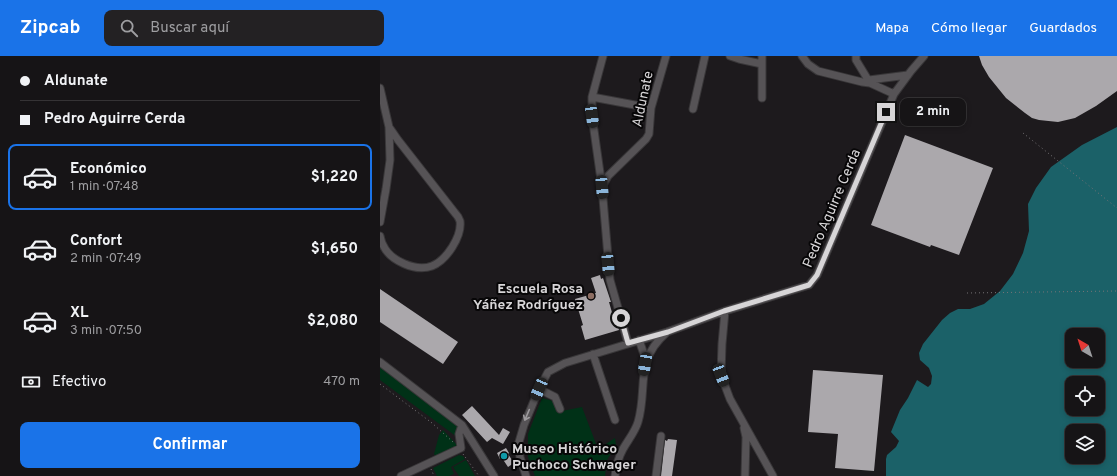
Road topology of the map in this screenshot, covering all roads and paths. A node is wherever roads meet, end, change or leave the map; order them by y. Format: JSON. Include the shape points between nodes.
{"nodes":[{"id":1,"x":604,"y":56,"type":"edge"},
{"id":2,"x":666,"y":56,"type":"edge"},
{"id":3,"x":705,"y":56,"type":"edge"},
{"id":4,"x":730,"y":56,"type":"edge"},
{"id":5,"x":762,"y":56,"type":"edge"},
{"id":6,"x":802,"y":56,"type":"edge"},
{"id":7,"x":856,"y":56,"type":"edge"},
{"id":8,"x":924,"y":56,"type":"edge"},
{"id":9,"x":762,"y":64,"type":"junction"},
{"id":10,"x":908,"y":75,"type":"junction"},
{"id":11,"x":869,"y":81,"type":"junction"},
{"id":12,"x":380,"y":88,"type":"edge"},
{"id":13,"x":894,"y":94,"type":"junction"},
{"id":14,"x":592,"y":97,"type":"junction"},
{"id":15,"x":762,"y":98,"type":"dead end"},
{"id":16,"x":651,"y":108,"type":"junction"},
{"id":17,"x":693,"y":109,"type":"dead end"},
{"id":18,"x":389,"y":127,"type":"junction"},
{"id":19,"x":1023,"y":133,"type":"dead end"},
{"id":20,"x":602,"y":187,"type":"junction"},
{"id":21,"x":1117,"y":208,"type":"edge"},
{"id":22,"x":380,"y":222,"type":"edge"},
{"id":23,"x":380,"y":236,"type":"edge"},
{"id":24,"x":1117,"y":291,"type":"edge"},
{"id":25,"x":967,"y":294,"type":"dead end"},
{"id":26,"x":724,"y":311,"type":"junction"},
{"id":27,"x":668,"y":332,"type":"junction"},
{"id":28,"x":639,"y":340,"type":"junction"},
{"id":29,"x":628,"y":343,"type":"junction"},
{"id":30,"x":594,"y":354,"type":"junction"},
{"id":31,"x":646,"y":360,"type":"junction"},
{"id":32,"x":380,"y":362,"type":"edge"},
{"id":33,"x":380,"y":384,"type":"edge"},
{"id":34,"x":539,"y":389,"type":"junction"},
{"id":35,"x":560,"y":409,"type":"dead end"},
{"id":36,"x":615,"y":420,"type":"dead end"},
{"id":37,"x":742,"y":420,"type":"junction"},
{"id":38,"x":462,"y":424,"type":"junction"},
{"id":39,"x":661,"y":436,"type":"dead end"},
{"id":40,"x":459,"y":449,"type":"junction"},
{"id":41,"x":401,"y":476,"type":"edge"},
{"id":42,"x":478,"y":476,"type":"edge"},
{"id":43,"x":494,"y":476,"type":"edge"},
{"id":44,"x":526,"y":476,"type":"edge"},
{"id":45,"x":615,"y":476,"type":"edge"},
{"id":46,"x":656,"y":476,"type":"edge"},
{"id":47,"x":745,"y":476,"type":"edge"},
{"id":48,"x":773,"y":476,"type":"edge"}],
"edges":[{"from":1,"to":14,"type":"street"},
{"from":2,"to":16,"type":"street","name":"Aldunate"},
{"from":3,"to":17,"type":"street"},
{"from":4,"to":9,"type":"street"},
{"from":5,"to":9,"type":"street"},
{"from":6,"to":11,"type":"street","via":[[818,71]]},
{"from":7,"to":11,"type":"street"},
{"from":8,"to":10,"type":"street","name":"Pedro Aguirre Cerda"},
{"from":9,"to":15,"type":"street"},
{"from":10,"to":11,"type":"street"},
{"from":10,"to":13,"type":"street","name":"Pedro Aguirre Cerda"},
{"from":11,"to":13,"type":"street"},
{"from":12,"to":18,"type":"street"},
{"from":13,"to":26,"type":"street","name":"Pedro Aguirre Cerda","via":[[817,275],[809,285]]},
{"from":14,"to":16,"type":"street"},
{"from":14,"to":20,"type":"street","via":[[592,116]]},
{"from":16,"to":20,"type":"street","name":"Aldunate","via":[[649,134],[646,139],[608,176]]},
{"from":18,"to":22,"type":"street","via":[[390,160]]},
{"from":18,"to":23,"type":"street","via":[[460,220],[458,234],[451,249],[443,259],[432,266],[402,264],[390,255]]},
{"from":19,"to":21,"type":"path"},
{"from":20,"to":29,"type":"street","via":[[610,280]]},
{"from":24,"to":25,"type":"path"},
{"from":26,"to":27,"type":"street","name":"Pedro Aguirre Cerda"},
{"from":26,"to":37,"type":"street","via":[[721,375]]},
{"from":27,"to":28,"type":"street","name":"Pedro Aguirre Cerda"},
{"from":27,"to":31,"type":"street","via":[[657,342]]},
{"from":28,"to":29,"type":"street","name":"Pedro Aguirre Cerda"},
{"from":28,"to":31,"type":"street"},
{"from":29,"to":30,"type":"street","name":"Pedro Aguirre Cerda"},
{"from":30,"to":34,"type":"street","name":"Pedro Aguirre Cerda","via":[[564,363],[548,372]]},
{"from":30,"to":36,"type":"street"},
{"from":31,"to":45,"type":"street","via":[[638,422],[620,455]]},
{"from":32,"to":38,"type":"street"},
{"from":33,"to":40,"type":"path","via":[[432,423]]},
{"from":34,"to":35,"type":"street","via":[[555,398]]},
{"from":34,"to":44,"type":"street","name":"Pedro Aguirre Cerda","one_way":true,"via":[[519,442],[520,458]]},
{"from":37,"to":47,"type":"street","via":[[746,436]]},
{"from":37,"to":48,"type":"street"},
{"from":38,"to":40,"type":"street"},
{"from":38,"to":43,"type":"street"},
{"from":39,"to":46,"type":"street"},
{"from":40,"to":41,"type":"street"},
{"from":40,"to":42,"type":"path"}]}
